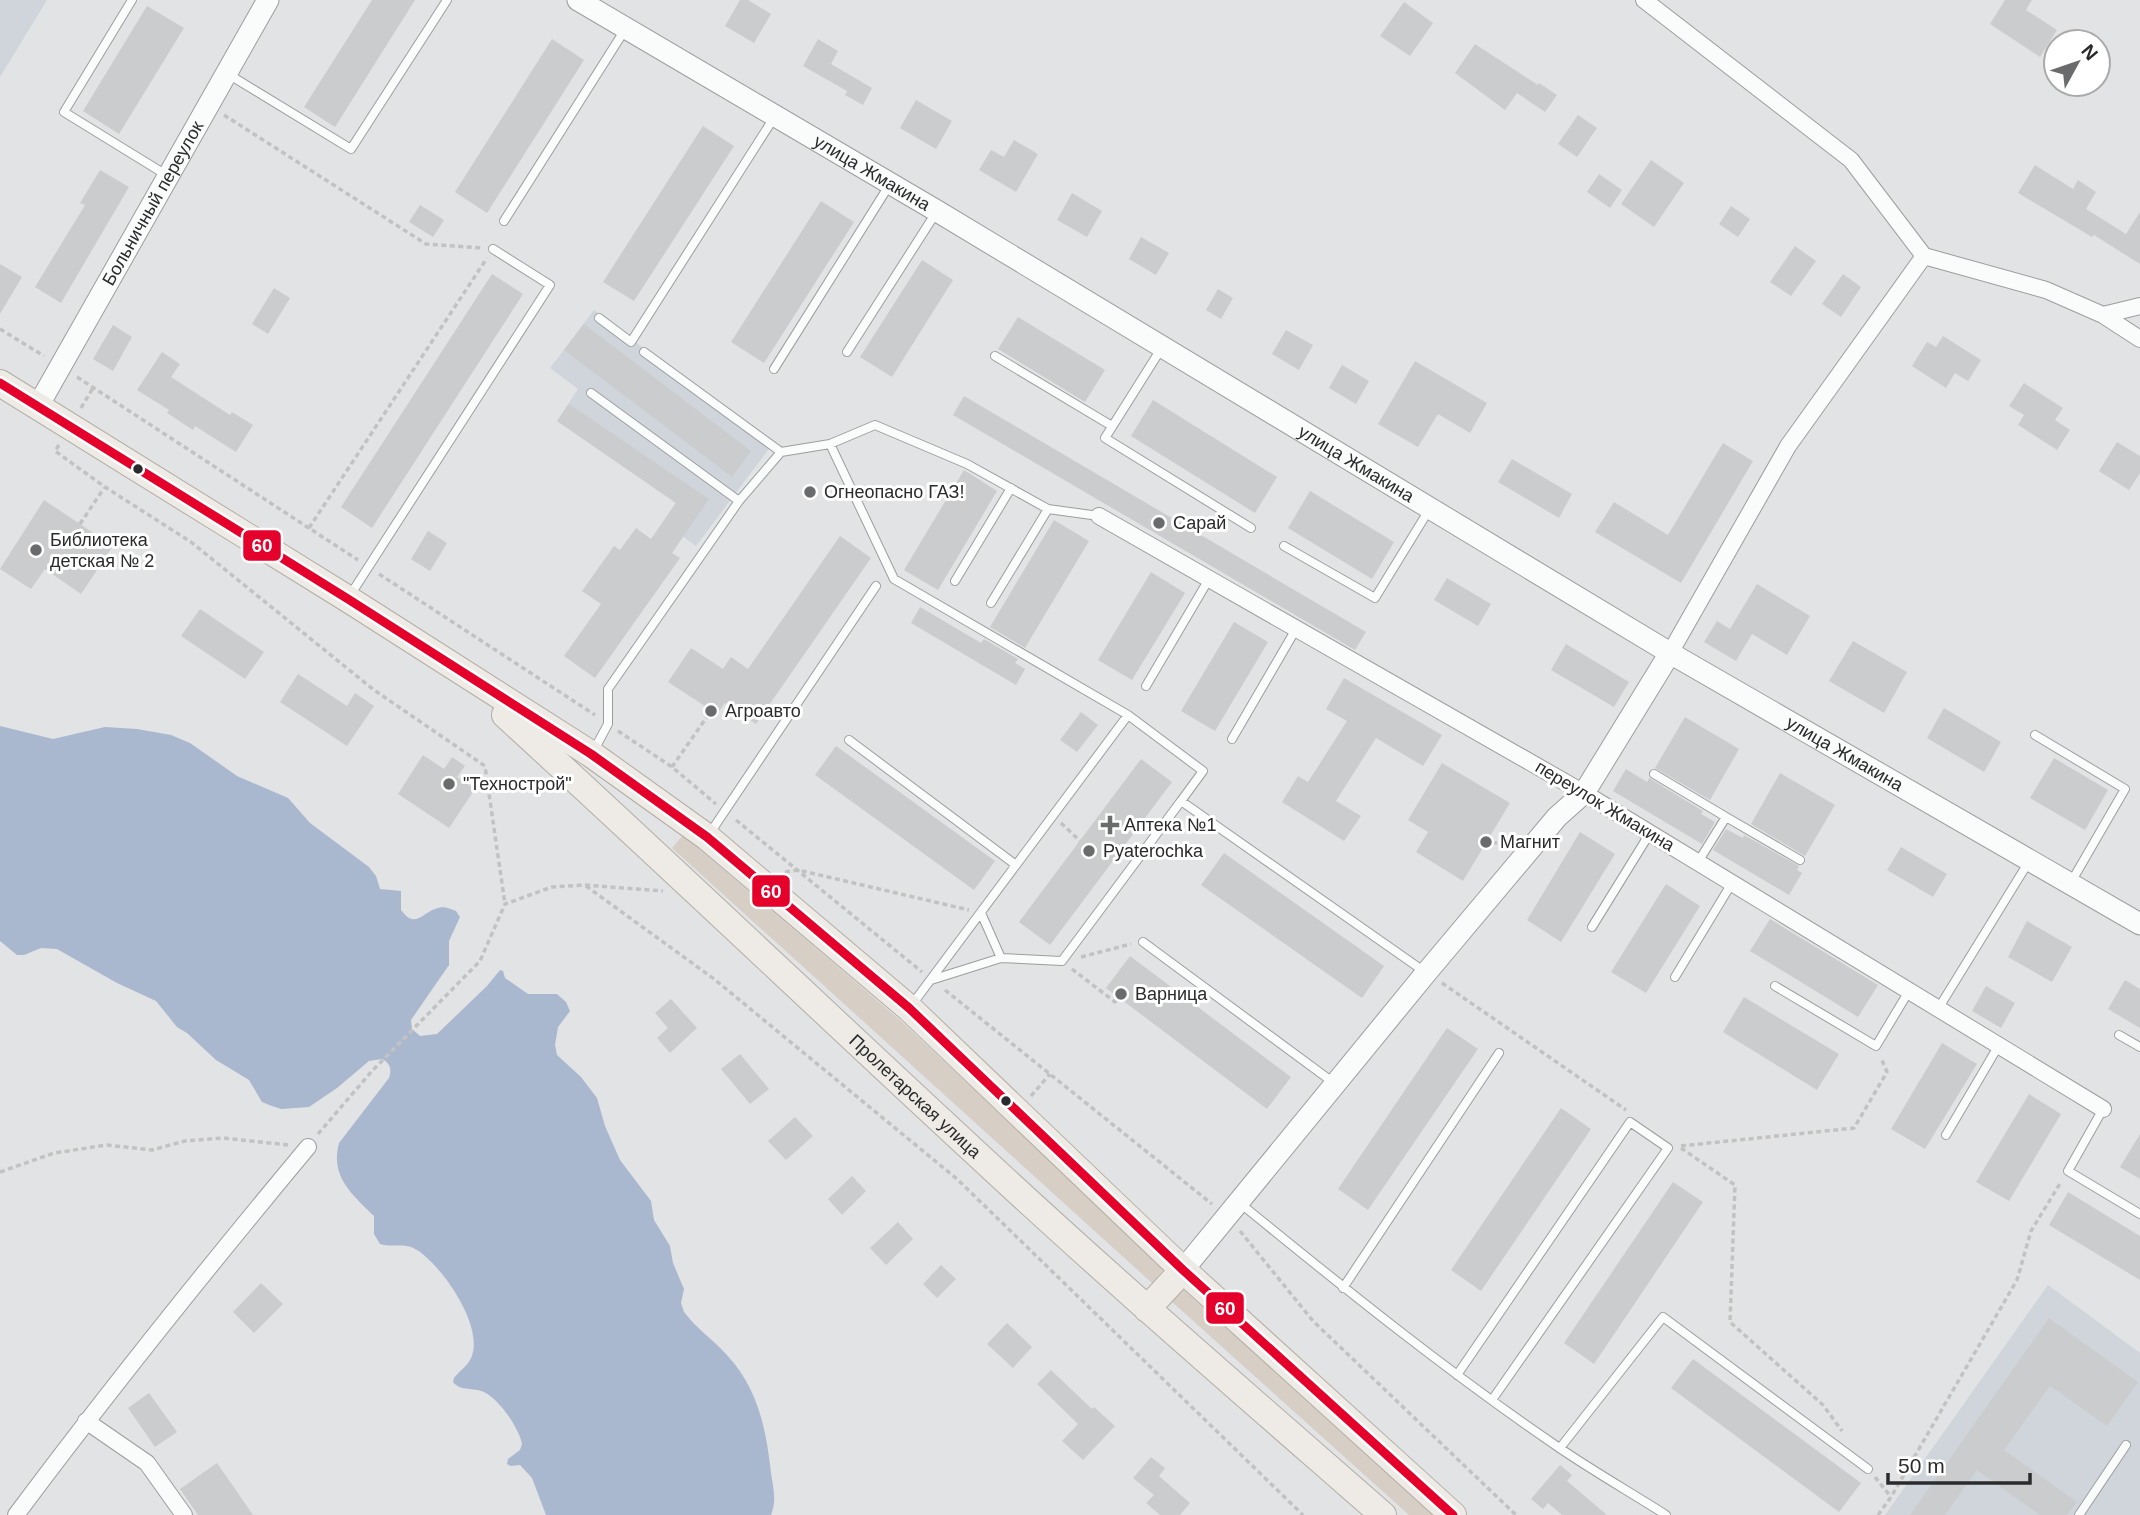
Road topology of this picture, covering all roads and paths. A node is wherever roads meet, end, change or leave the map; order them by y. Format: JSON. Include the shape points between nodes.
{"nodes":[{"id":1,"x":132,"y":0,"type":"edge"},
{"id":2,"x":268,"y":0,"type":"edge"},
{"id":3,"x":447,"y":0,"type":"edge"},
{"id":4,"x":578,"y":0,"type":"edge"},
{"id":5,"x":1644,"y":0,"type":"edge"},
{"id":6,"x":626,"y":29,"type":"junction"},
{"id":7,"x":228,"y":74,"type":"junction"},
{"id":8,"x":210,"y":106,"type":"junction"},
{"id":9,"x":775,"y":116,"type":"junction"},
{"id":10,"x":169,"y":177,"type":"junction"},
{"id":11,"x":890,"y":184,"type":"junction"},
{"id":12,"x":937,"y":211,"type":"junction"},
{"id":13,"x":504,"y":221,"type":"dead end"},
{"id":14,"x":493,"y":248,"type":"junction"},
{"id":15,"x":1924,"y":256,"type":"junction"},
{"id":16,"x":2140,"y":306,"type":"edge"},
{"id":17,"x":2103,"y":315,"type":"junction"},
{"id":18,"x":600,"y":318,"type":"dead end"},
{"id":19,"x":0,"y":330,"type":"edge"},
{"id":20,"x":2140,"y":339,"type":"edge"},
{"id":21,"x":1161,"y":348,"type":"junction"},
{"id":22,"x":644,"y":352,"type":"dead end"},
{"id":23,"x":848,"y":352,"type":"dead end"},
{"id":24,"x":995,"y":356,"type":"dead end"},
{"id":25,"x":48,"y":359,"type":"dead end"},
{"id":26,"x":774,"y":369,"type":"dead end"},
{"id":27,"x":0,"y":383,"type":"edge"},
{"id":28,"x":591,"y":393,"type":"dead end"},
{"id":29,"x":38,"y":406,"type":"junction"},
{"id":30,"x":1112,"y":426,"type":"junction"},
{"id":31,"x":830,"y":444,"type":"junction"},
{"id":32,"x":781,"y":452,"type":"junction"},
{"id":33,"x":1011,"y":488,"type":"junction"},
{"id":34,"x":739,"y":501,"type":"junction"},
{"id":35,"x":1430,"y":508,"type":"junction"},
{"id":36,"x":1048,"y":509,"type":"junction"},
{"id":37,"x":1099,"y":516,"type":"joint"},
{"id":38,"x":80,"y":524,"type":"dead end"},
{"id":39,"x":309,"y":528,"type":"dead end"},
{"id":40,"x":1251,"y":528,"type":"dead end"},
{"id":41,"x":1284,"y":545,"type":"dead end"},
{"id":42,"x":1209,"y":579,"type":"junction"},
{"id":43,"x":955,"y":581,"type":"dead end"},
{"id":44,"x":876,"y":586,"type":"dead end"},
{"id":45,"x":348,"y":599,"type":"junction"},
{"id":46,"x":991,"y":603,"type":"dead end"},
{"id":47,"x":1296,"y":629,"type":"junction"},
{"id":48,"x":1670,"y":653,"type":"junction"},
{"id":49,"x":455,"y":669,"type":"junction"},
{"id":50,"x":1146,"y":686,"type":"dead end"},
{"id":51,"x":711,"y":710,"type":"dead end"},
{"id":52,"x":1128,"y":715,"type":"junction"},
{"id":53,"x":2035,"y":735,"type":"dead end"},
{"id":54,"x":1232,"y":738,"type":"dead end"},
{"id":55,"x":849,"y":740,"type":"dead end"},
{"id":56,"x":591,"y":754,"type":"junction"},
{"id":57,"x":1654,"y":774,"type":"dead end"},
{"id":58,"x":1584,"y":793,"type":"junction"},
{"id":59,"x":1181,"y":801,"type":"junction"},
{"id":60,"x":725,"y":811,"type":"junction"},
{"id":61,"x":677,"y":815,"type":"junction"},
{"id":62,"x":1053,"y":816,"type":"junction"},
{"id":63,"x":1726,"y":817,"type":"junction"},
{"id":64,"x":1650,"y":833,"type":"junction"},
{"id":65,"x":707,"y":837,"type":"junction"},
{"id":66,"x":1080,"y":841,"type":"dead end"},
{"id":67,"x":1486,"y":842,"type":"dead end"},
{"id":68,"x":1497,"y":843,"type":"dead end"},
{"id":69,"x":649,"y":846,"type":"junction"},
{"id":70,"x":1800,"y":860,"type":"dead end"},
{"id":71,"x":2029,"y":860,"type":"junction"},
{"id":72,"x":1699,"y":862,"type":"junction"},
{"id":73,"x":1016,"y":865,"type":"junction"},
{"id":74,"x":1732,"y":883,"type":"junction"},
{"id":75,"x":2070,"y":884,"type":"junction"},
{"id":76,"x":584,"y":885,"type":"dead end"},
{"id":77,"x":505,"y":904,"type":"dead end"},
{"id":78,"x":981,"y":913,"type":"junction"},
{"id":79,"x":2140,"y":924,"type":"edge"},
{"id":80,"x":1592,"y":927,"type":"dead end"},
{"id":81,"x":1143,"y":942,"type":"joint"},
{"id":82,"x":1001,"y":958,"type":"junction"},
{"id":83,"x":1062,"y":961,"type":"junction"},
{"id":84,"x":1426,"y":973,"type":"junction"},
{"id":85,"x":1675,"y":977,"type":"dead end"},
{"id":86,"x":932,"y":979,"type":"junction"},
{"id":87,"x":1774,"y":986,"type":"dead end"},
{"id":88,"x":1909,"y":991,"type":"junction"},
{"id":89,"x":1119,"y":997,"type":"dead end"},
{"id":90,"x":909,"y":1008,"type":"junction"},
{"id":91,"x":1938,"y":1009,"type":"junction"},
{"id":92,"x":427,"y":1014,"type":"dead end"},
{"id":93,"x":2119,"y":1035,"type":"dead end"},
{"id":94,"x":1999,"y":1045,"type":"junction"},
{"id":95,"x":1876,"y":1046,"type":"junction"},
{"id":96,"x":2140,"y":1047,"type":"edge"},
{"id":97,"x":1499,"y":1053,"type":"dead end"},
{"id":98,"x":1334,"y":1083,"type":"junction"},
{"id":99,"x":2103,"y":1109,"type":"joint"},
{"id":100,"x":1633,"y":1115,"type":"dead end"},
{"id":101,"x":1946,"y":1135,"type":"dead end"},
{"id":102,"x":308,"y":1147,"type":"junction"},
{"id":103,"x":2068,"y":1171,"type":"junction"},
{"id":104,"x":0,"y":1172,"type":"edge"},
{"id":105,"x":1233,"y":1209,"type":"junction"},
{"id":106,"x":2140,"y":1214,"type":"edge"},
{"id":107,"x":1183,"y":1270,"type":"junction"},
{"id":108,"x":1343,"y":1288,"type":"junction"},
{"id":109,"x":1147,"y":1309,"type":"junction"},
{"id":110,"x":1457,"y":1375,"type":"junction"},
{"id":111,"x":1492,"y":1400,"type":"junction"},
{"id":112,"x":86,"y":1421,"type":"junction"},
{"id":113,"x":1846,"y":1437,"type":"dead end"},
{"id":114,"x":2126,"y":1445,"type":"dead end"},
{"id":115,"x":1560,"y":1448,"type":"junction"},
{"id":116,"x":1868,"y":1469,"type":"joint"},
{"id":117,"x":1891,"y":1497,"type":"junction"},
{"id":118,"x":16,"y":1515,"type":"edge"},
{"id":119,"x":184,"y":1515,"type":"edge"},
{"id":120,"x":1303,"y":1515,"type":"edge"},
{"id":121,"x":1383,"y":1515,"type":"edge"},
{"id":122,"x":1452,"y":1515,"type":"edge"},
{"id":123,"x":1516,"y":1515,"type":"edge"},
{"id":124,"x":1666,"y":1515,"type":"edge"},
{"id":125,"x":1878,"y":1515,"type":"edge"},
{"id":126,"x":2079,"y":1515,"type":"edge"}],
"edges":[{"from":1,"to":10,"type":"lane","via":[[65,112]]},
{"from":2,"to":7,"type":"street","name":"Больничный переулок"},
{"from":3,"to":7,"type":"lane","via":[[351,149]]},
{"from":4,"to":6,"type":"street","name":"улица Жмакина"},
{"from":5,"to":15,"type":"street","via":[[1852,160]]},
{"from":6,"to":9,"type":"street","name":"улица Жмакина"},
{"from":6,"to":13,"type":"lane"},
{"from":7,"to":8,"type":"street","name":"Больничный переулок"},
{"from":8,"to":10,"type":"street","name":"Больничный переулок"},
{"from":8,"to":14,"type":"path","via":[[426,244]]},
{"from":9,"to":11,"type":"street","name":"улица Жмакина"},
{"from":9,"to":18,"type":"lane","via":[[631,342]]},
{"from":10,"to":29,"type":"street","name":"Больничный переулок"},
{"from":11,"to":12,"type":"street","name":"улица Жмакина"},
{"from":11,"to":26,"type":"lane"},
{"from":12,"to":21,"type":"street","name":"улица Жмакина"},
{"from":12,"to":23,"type":"lane"},
{"from":14,"to":39,"type":"path"},
{"from":14,"to":45,"type":"lane","via":[[550,285]]},
{"from":15,"to":17,"type":"street","via":[[2046,290]]},
{"from":15,"to":48,"type":"street","via":[[1788,446]]},
{"from":16,"to":17,"type":"street"},
{"from":17,"to":20,"type":"street"},
{"from":19,"to":25,"type":"path"},
{"from":21,"to":30,"type":"lane"},
{"from":21,"to":35,"type":"street","name":"улица Жмакина"},
{"from":22,"to":32,"type":"lane"},
{"from":24,"to":30,"type":"lane"},
{"from":27,"to":29,"type":"main road","name":"Пролетарская улица"},
{"from":28,"to":34,"type":"lane"},
{"from":29,"to":45,"type":"main road","name":"Пролетарская улица"},
{"from":30,"to":40,"type":"lane","via":[[1105,438]]},
{"from":31,"to":32,"type":"lane"},
{"from":31,"to":33,"type":"lane","via":[[875,425]]},
{"from":31,"to":52,"type":"lane","via":[[894,579]]},
{"from":32,"to":34,"type":"lane"},
{"from":33,"to":36,"type":"lane"},
{"from":33,"to":43,"type":"lane"},
{"from":34,"to":56,"type":"lane","via":[[608,689],[608,724]]},
{"from":35,"to":41,"type":"lane","via":[[1375,598]]},
{"from":35,"to":48,"type":"street","name":"улица Жмакина"},
{"from":36,"to":37,"type":"lane"},
{"from":36,"to":46,"type":"lane"},
{"from":37,"to":42,"type":"street","name":"переулок Жмакина"},
{"from":38,"to":77,"type":"path","via":[[105,487],[191,542],[373,690],[485,766]]},
{"from":42,"to":47,"type":"street","name":"переулок Жмакина"},
{"from":42,"to":50,"type":"lane"},
{"from":44,"to":60,"type":"lane"},
{"from":45,"to":49,"type":"main road","name":"Пролетарская улица"},
{"from":47,"to":54,"type":"lane"},
{"from":47,"to":58,"type":"street","name":"переулок Жмакина"},
{"from":48,"to":58,"type":"street"},
{"from":48,"to":71,"type":"street","name":"улица Жмакина"},
{"from":49,"to":56,"type":"main road","name":"Пролетарская улица"},
{"from":49,"to":69,"type":"main road","name":"Пролетарская улица"},
{"from":51,"to":60,"type":"path","via":[[672,767]]},
{"from":52,"to":59,"type":"lane","via":[[1203,771]]},
{"from":52,"to":62,"type":"lane"},
{"from":53,"to":75,"type":"lane","via":[[2125,789]]},
{"from":55,"to":73,"type":"lane"},
{"from":56,"to":61,"type":"main road","name":"Пролетарская улица"},
{"from":57,"to":63,"type":"lane"},
{"from":58,"to":64,"type":"street","name":"переулок Жмакина"},
{"from":58,"to":84,"type":"street","via":[[1557,817]]},
{"from":59,"to":83,"type":"lane"},
{"from":59,"to":84,"type":"lane"},
{"from":60,"to":65,"type":"lane"},
{"from":60,"to":86,"type":"path"},
{"from":61,"to":65,"type":"main road","name":"Пролетарская улица"},
{"from":61,"to":69,"type":"main road"},
{"from":62,"to":66,"type":"path"},
{"from":62,"to":73,"type":"lane"},
{"from":63,"to":70,"type":"lane"},
{"from":63,"to":72,"type":"lane"},
{"from":64,"to":72,"type":"street","name":"переулок Жмакина"},
{"from":64,"to":80,"type":"lane"},
{"from":65,"to":90,"type":"main road","name":"Пролетарская улица"},
{"from":67,"to":68,"type":"path"},
{"from":69,"to":109,"type":"main road","name":"Пролетарская улица"},
{"from":71,"to":75,"type":"street","name":"улица Жмакина"},
{"from":71,"to":91,"type":"lane"},
{"from":72,"to":74,"type":"street","name":"переулок Жмакина"},
{"from":73,"to":78,"type":"lane"},
{"from":74,"to":85,"type":"lane"},
{"from":74,"to":88,"type":"street","name":"переулок Жмакина"},
{"from":75,"to":79,"type":"street","name":"улица Жмакина"},
{"from":76,"to":120,"type":"path","via":[[714,979],[957,1180]]},
{"from":78,"to":82,"type":"lane"},
{"from":78,"to":86,"type":"lane"},
{"from":81,"to":83,"type":"path"},
{"from":81,"to":98,"type":"lane"},
{"from":82,"to":83,"type":"lane"},
{"from":82,"to":86,"type":"lane"},
{"from":83,"to":89,"type":"path","via":[[1115,1002]]},
{"from":84,"to":98,"type":"street"},
{"from":84,"to":100,"type":"path"},
{"from":86,"to":90,"type":"lane"},
{"from":86,"to":105,"type":"path"},
{"from":87,"to":95,"type":"lane"},
{"from":88,"to":91,"type":"street","name":"переулок Жмакина"},
{"from":88,"to":95,"type":"lane"},
{"from":90,"to":107,"type":"main road","name":"Пролетарская улица"},
{"from":91,"to":94,"type":"street","name":"переулок Жмакина"},
{"from":92,"to":102,"type":"path"},
{"from":93,"to":96,"type":"lane"},
{"from":94,"to":99,"type":"street","name":"переулок Жмакина"},
{"from":94,"to":101,"type":"lane"},
{"from":95,"to":113,"type":"path","via":[[1887,1072],[1854,1128],[1679,1146],[1735,1185],[1730,1322],[1824,1405]]},
{"from":97,"to":108,"type":"lane"},
{"from":98,"to":105,"type":"street"},
{"from":99,"to":103,"type":"lane"},
{"from":102,"to":104,"type":"path","via":[[223,1138],[152,1150],[107,1145],[54,1153]]},
{"from":102,"to":112,"type":"street"},
{"from":103,"to":106,"type":"lane"},
{"from":103,"to":117,"type":"path","via":[[2031,1231],[2017,1280]]},
{"from":105,"to":107,"type":"street"},
{"from":105,"to":108,"type":"lane"},
{"from":105,"to":123,"type":"path","via":[[1313,1321]]},
{"from":107,"to":109,"type":"main road"},
{"from":107,"to":122,"type":"main road","name":"Пролетарская улица"},
{"from":108,"to":110,"type":"lane"},
{"from":109,"to":121,"type":"main road","name":"Пролетарская улица"},
{"from":110,"to":111,"type":"lane"},
{"from":110,"to":111,"type":"lane","via":[[1630,1122],[1668,1148]]},
{"from":111,"to":115,"type":"lane"},
{"from":112,"to":118,"type":"street"},
{"from":112,"to":119,"type":"street","via":[[147,1463]]},
{"from":114,"to":126,"type":"lane"},
{"from":115,"to":116,"type":"lane","via":[[1663,1317]]},
{"from":115,"to":124,"type":"lane"},
{"from":116,"to":117,"type":"path"},
{"from":117,"to":125,"type":"path"}]}
